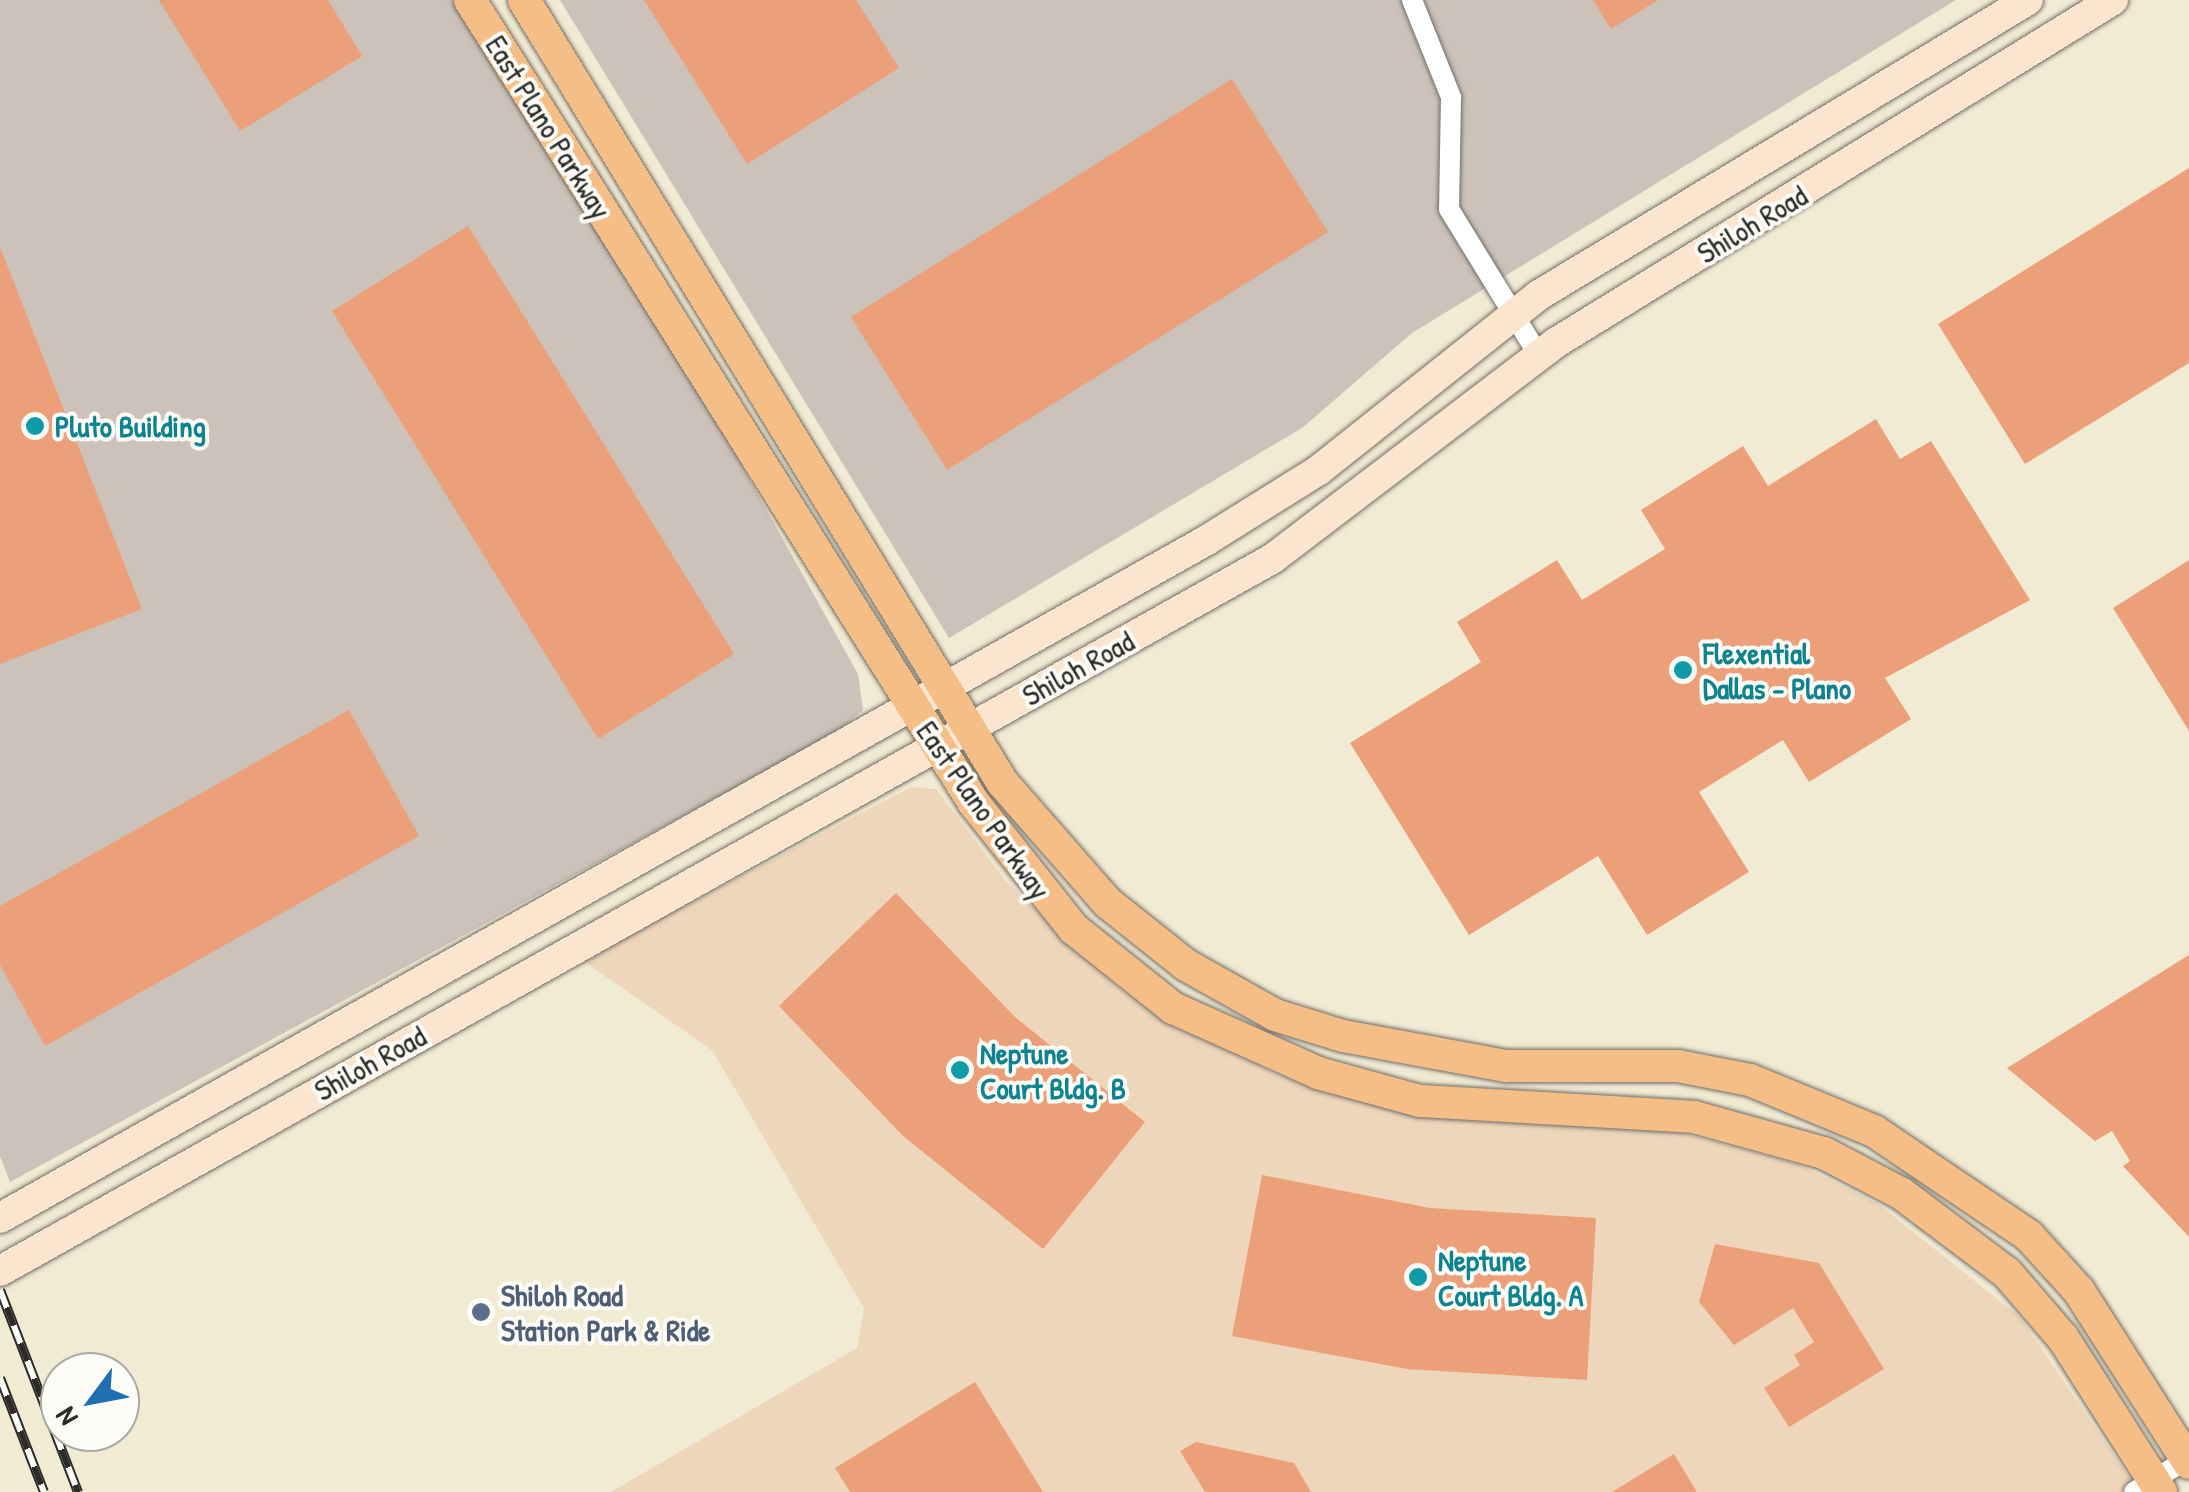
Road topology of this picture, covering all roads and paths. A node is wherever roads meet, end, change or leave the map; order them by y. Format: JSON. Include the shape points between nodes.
{"nodes":[{"id":1,"x":470,"y":0,"type":"edge"},
{"id":2,"x":524,"y":0,"type":"edge"},
{"id":3,"x":1412,"y":0,"type":"edge"},
{"id":4,"x":2028,"y":0,"type":"edge"},
{"id":5,"x":2113,"y":0,"type":"edge"},
{"id":6,"x":554,"y":49,"type":"junction"},
{"id":7,"x":516,"y":74,"type":"junction"},
{"id":8,"x":1789,"y":144,"type":"junction"},
{"id":9,"x":1814,"y":187,"type":"junction"},
{"id":10,"x":706,"y":297,"type":"junction"},
{"id":11,"x":1510,"y":315,"type":"junction"},
{"id":12,"x":670,"y":319,"type":"junction"},
{"id":13,"x":1538,"y":354,"type":"junction"},
{"id":14,"x":948,"y":690,"type":"junction"},
{"id":15,"x":914,"y":710,"type":"junction"},
{"id":16,"x":970,"y":728,"type":"junction"},
{"id":17,"x":936,"y":744,"type":"junction"},
{"id":18,"x":583,"y":896,"type":"junction"},
{"id":19,"x":605,"y":934,"type":"junction"},
{"id":20,"x":1276,"y":1015,"type":"junction"},
{"id":21,"x":1258,"y":1051,"type":"junction"},
{"id":22,"x":1874,"y":1131,"type":"junction"},
{"id":23,"x":1855,"y":1170,"type":"junction"},
{"id":24,"x":0,"y":1218,"type":"edge"},
{"id":25,"x":0,"y":1270,"type":"edge"},
{"id":26,"x":2188,"y":1461,"type":"edge"},
{"id":27,"x":2150,"y":1488,"type":"edge"}],
"edges":[{"from":1,"to":7,"type":"main road","name":"East Plano Parkway"},
{"from":2,"to":6,"type":"main road","name":"East Plano Parkway"},
{"from":3,"to":11,"type":"street","via":[[1451,97],[1449,209]]},
{"from":4,"to":8,"type":"main road","name":"Shiloh Road"},
{"from":5,"to":9,"type":"main road","name":"Shiloh Road"},
{"from":6,"to":7,"type":"main road"},
{"from":6,"to":10,"type":"main road","name":"East Plano Parkway"},
{"from":7,"to":12,"type":"main road","name":"East Plano Parkway"},
{"from":8,"to":9,"type":"main road"},
{"from":8,"to":11,"type":"main road","name":"Shiloh Road"},
{"from":9,"to":13,"type":"main road","name":"Shiloh Road"},
{"from":10,"to":12,"type":"main road"},
{"from":10,"to":14,"type":"main road","name":"East Plano Parkway"},
{"from":11,"to":13,"type":"street"},
{"from":11,"to":14,"type":"main road","name":"Shiloh Road","via":[[1318,470]]},
{"from":12,"to":15,"type":"main road","name":"East Plano Parkway"},
{"from":13,"to":16,"type":"main road","name":"Shiloh Road","via":[[1272,559]]},
{"from":14,"to":15,"type":"main road","name":"Shiloh Road"},
{"from":14,"to":16,"type":"main road","name":"East Plano Parkway"},
{"from":15,"to":17,"type":"main road","name":"East Plano Parkway"},
{"from":15,"to":18,"type":"main road","name":"Shiloh Road"},
{"from":16,"to":17,"type":"main road","name":"Shiloh Road"},
{"from":16,"to":20,"type":"main road","name":"East Plano Parkway","via":[[1002,782],[1108,903],[1186,965]]},
{"from":17,"to":19,"type":"main road","name":"Shiloh Road"},
{"from":17,"to":21,"type":"main road","name":"East Plano Parkway","via":[[1074,929],[1173,1008]]},
{"from":18,"to":19,"type":"main road"},
{"from":18,"to":24,"type":"main road","name":"Shiloh Road"},
{"from":19,"to":25,"type":"main road","name":"Shiloh Road"},
{"from":20,"to":21,"type":"main road"},
{"from":20,"to":22,"type":"main road","name":"East Plano Parkway","via":[[1441,1057],[1678,1066],[1750,1080]]},
{"from":21,"to":23,"type":"main road","name":"East Plano Parkway","via":[[1420,1101],[1694,1117]]},
{"from":22,"to":23,"type":"main road"},
{"from":22,"to":26,"type":"main road","name":"East Plano Parkway","via":[[2030,1236],[2079,1291]]},
{"from":23,"to":27,"type":"main road","name":"East Plano Parkway","via":[[2007,1272],[2063,1338]]},
{"from":26,"to":27,"type":"street"}]}
